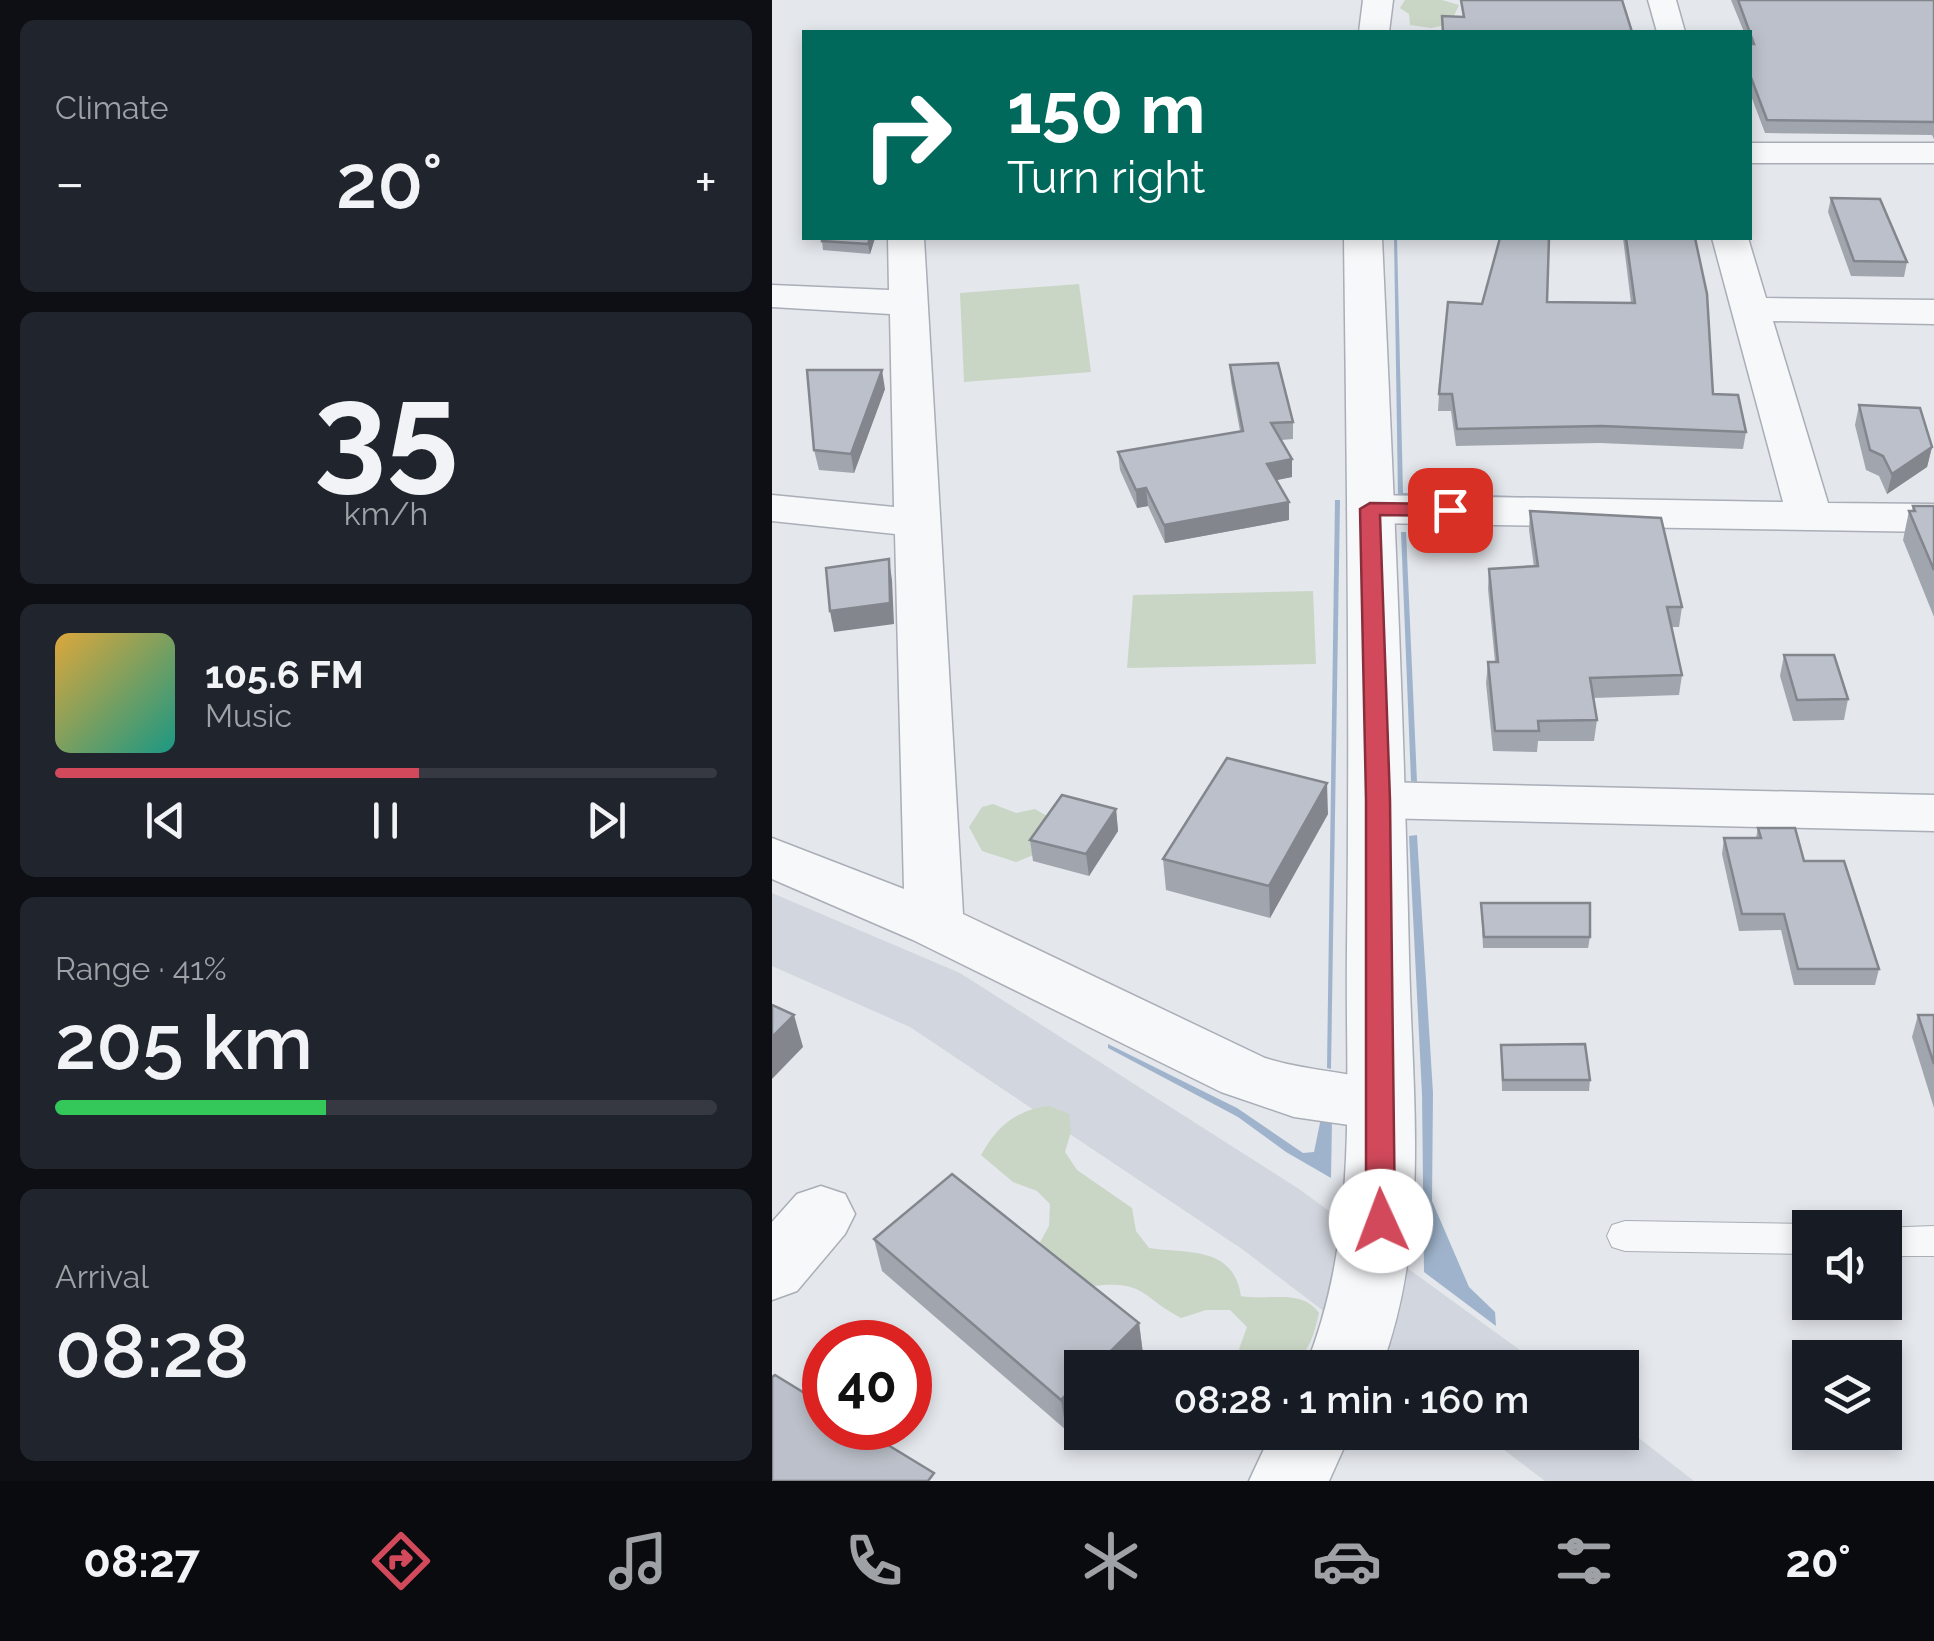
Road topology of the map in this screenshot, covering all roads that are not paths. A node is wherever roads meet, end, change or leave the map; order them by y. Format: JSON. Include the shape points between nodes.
{"nodes":[{"id":1,"x":1378,"y":0,"type":"edge"},
{"id":2,"x":1662,"y":0,"type":"edge"},
{"id":3,"x":1374,"y":30,"type":"edge"},
{"id":4,"x":1670,"y":30,"type":"edge"},
{"id":5,"x":1752,"y":153,"type":"edge"},
{"id":6,"x":1934,"y":154,"type":"edge"},
{"id":7,"x":906,"y":240,"type":"edge"},
{"id":8,"x":1362,"y":240,"type":"edge"},
{"id":9,"x":1731,"y":240,"type":"edge"},
{"id":10,"x":772,"y":296,"type":"edge"},
{"id":11,"x":909,"y":303,"type":"junction"},
{"id":12,"x":1750,"y":309,"type":"junction"},
{"id":13,"x":1934,"y":312,"type":"edge"},
{"id":14,"x":772,"y":508,"type":"edge"},
{"id":15,"x":1370,"y":509,"type":"junction"},
{"id":16,"x":1809,"y":516,"type":"junction"},
{"id":17,"x":1934,"y":518,"type":"edge"},
{"id":18,"x":918,"y":524,"type":"junction"},
{"id":19,"x":1378,"y":800,"type":"junction"},
{"id":20,"x":1934,"y":813,"type":"edge"},
{"id":21,"x":772,"y":857,"type":"edge"},
{"id":22,"x":934,"y":925,"type":"junction"},
{"id":23,"x":1378,"y":1104,"type":"junction"},
{"id":24,"x":821,"y":1214,"type":"dead end"},
{"id":25,"x":1624,"y":1236,"type":"dead end"},
{"id":26,"x":1792,"y":1239,"type":"edge"},
{"id":27,"x":1902,"y":1241,"type":"edge"},
{"id":28,"x":1934,"y":1242,"type":"edge"},
{"id":29,"x":772,"y":1270,"type":"edge"},
{"id":30,"x":1349,"y":1350,"type":"edge"},
{"id":31,"x":1304,"y":1450,"type":"edge"},
{"id":32,"x":1289,"y":1481,"type":"edge"}],
"edges":[{"from":1,"to":3,"type":"street"},
{"from":2,"to":4,"type":"street"},
{"from":5,"to":6,"type":"street"},
{"from":7,"to":11,"type":"street"},
{"from":8,"to":15,"type":"street"},
{"from":9,"to":12,"type":"street"},
{"from":10,"to":11,"type":"street"},
{"from":11,"to":18,"type":"street"},
{"from":12,"to":13,"type":"street"},
{"from":12,"to":16,"type":"street"},
{"from":14,"to":18,"type":"street"},
{"from":15,"to":16,"type":"street"},
{"from":15,"to":19,"type":"street"},
{"from":16,"to":17,"type":"street"},
{"from":18,"to":22,"type":"street"},
{"from":19,"to":20,"type":"street"},
{"from":19,"to":23,"type":"street"},
{"from":21,"to":22,"type":"street"},
{"from":22,"to":23,"type":"street","via":[[1244,1075],[1294,1092]]},
{"from":23,"to":30,"type":"street","via":[[1381,1221],[1370,1290]]},
{"from":24,"to":29,"type":"street"},
{"from":25,"to":26,"type":"lane"},
{"from":27,"to":28,"type":"lane"},
{"from":31,"to":32,"type":"street"}]}
